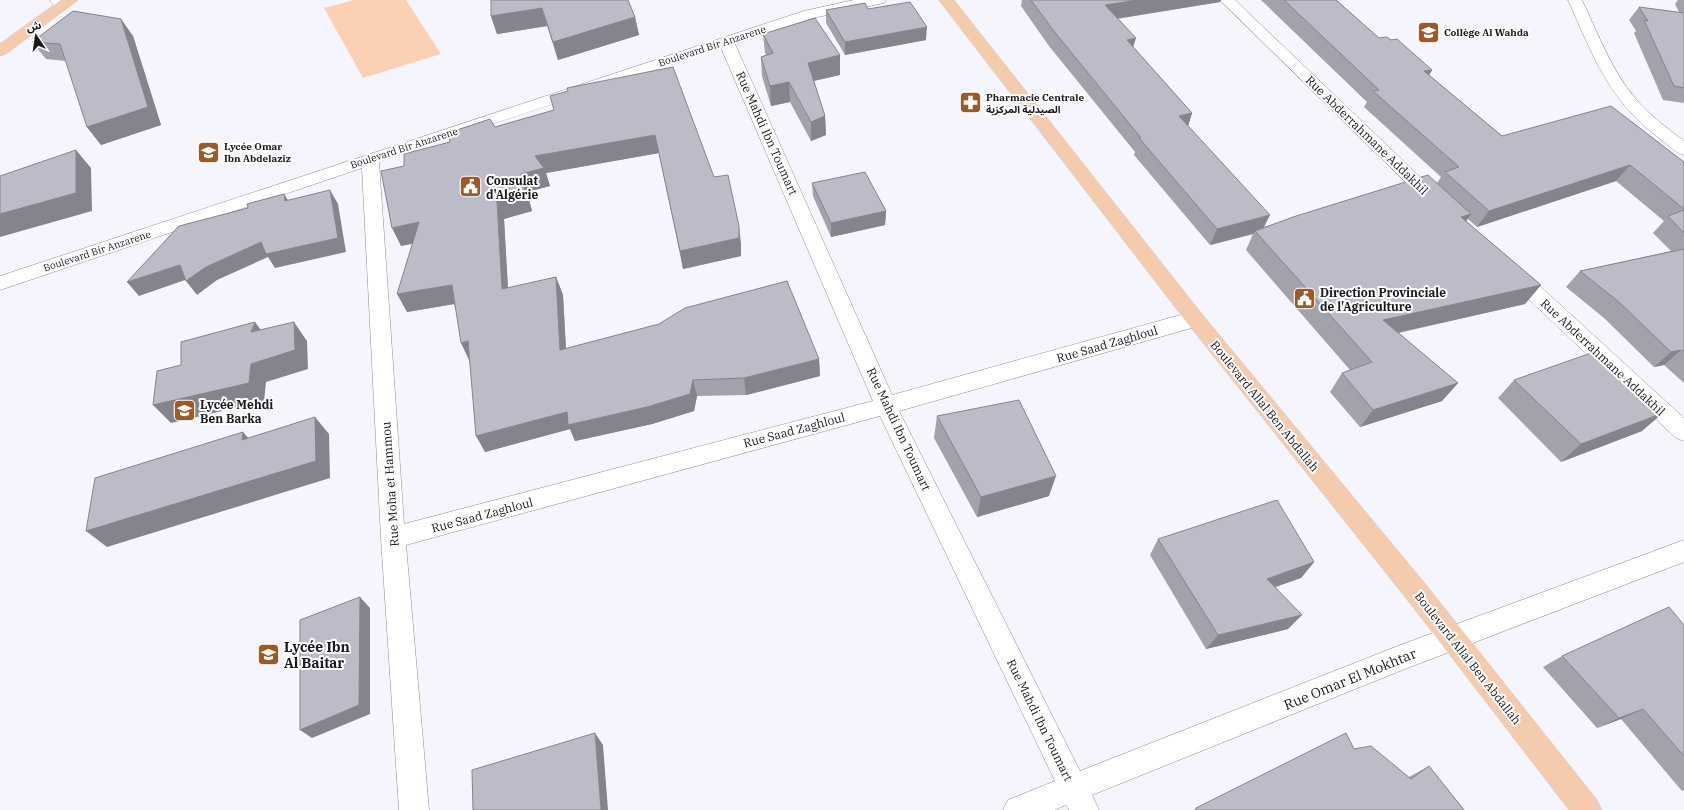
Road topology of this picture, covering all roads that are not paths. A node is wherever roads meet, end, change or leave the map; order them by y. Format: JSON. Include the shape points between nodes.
{"nodes":[{"id":1,"x":879,"y":0,"type":"edge"},
{"id":2,"x":946,"y":0,"type":"edge"},
{"id":3,"x":1227,"y":0,"type":"edge"},
{"id":4,"x":1575,"y":0,"type":"edge"},
{"id":5,"x":64,"y":1,"type":"edge"},
{"id":6,"x":726,"y":41,"type":"junction"},
{"id":7,"x":0,"y":51,"type":"edge"},
{"id":8,"x":1684,"y":149,"type":"edge"},
{"id":9,"x":370,"y":159,"type":"junction"},
{"id":10,"x":1444,"y":209,"type":"edge"},
{"id":11,"x":1497,"y":258,"type":"edge"},
{"id":12,"x":0,"y":283,"type":"edge"},
{"id":13,"x":1195,"y":319,"type":"junction"},
{"id":14,"x":886,"y":406,"type":"junction"},
{"id":15,"x":1684,"y":432,"type":"edge"},
{"id":16,"x":393,"y":538,"type":"junction"},
{"id":17,"x":1684,"y":551,"type":"edge"},
{"id":18,"x":1452,"y":638,"type":"junction"},
{"id":19,"x":1079,"y":799,"type":"edge"},
{"id":20,"x":414,"y":810,"type":"edge"},
{"id":21,"x":1018,"y":810,"type":"edge"},
{"id":22,"x":1587,"y":810,"type":"edge"}],
"edges":[{"from":1,"to":6,"type":"street","name":"Boulevard Bir Anzarene","via":[[809,14]]},
{"from":2,"to":13,"type":"main road","name":"Boulevard Allal Ben Abdallah"},
{"from":3,"to":10,"type":"street","name":"Rue Abderrahmane Addakhil"},
{"from":4,"to":8,"type":"street","via":[[1615,82],[1629,102],[1662,133]]},
{"from":5,"to":7,"type":"main road"},
{"from":6,"to":9,"type":"street","name":"Boulevard Bir Anzarene"},
{"from":6,"to":14,"type":"street","name":"Rue Mahdi Ibn Toumart"},
{"from":9,"to":12,"type":"street","name":"Boulevard Bir Anzarene"},
{"from":9,"to":16,"type":"street","name":"Rue Moha et Hammou"},
{"from":11,"to":15,"type":"street","name":"Rue Abderrahmane Addakhil"},
{"from":13,"to":14,"type":"street","name":"Rue Saad Zaghloul"},
{"from":13,"to":18,"type":"main road","name":"Boulevard Allal Ben Abdallah"},
{"from":14,"to":16,"type":"street","name":"Rue Saad Zaghloul"},
{"from":14,"to":19,"type":"street","name":"Rue Mahdi Ibn Toumart"},
{"from":16,"to":20,"type":"street","name":"Rue Moha et Hammou"},
{"from":17,"to":18,"type":"street","name":"Rue Omar El Mokhtar"},
{"from":18,"to":19,"type":"street","name":"Rue Omar El Mokhtar"},
{"from":18,"to":22,"type":"main road","name":"Boulevard Allal Ben Abdallah"},
{"from":19,"to":21,"type":"street","name":"Rue Omar El Mokhtar"}]}
